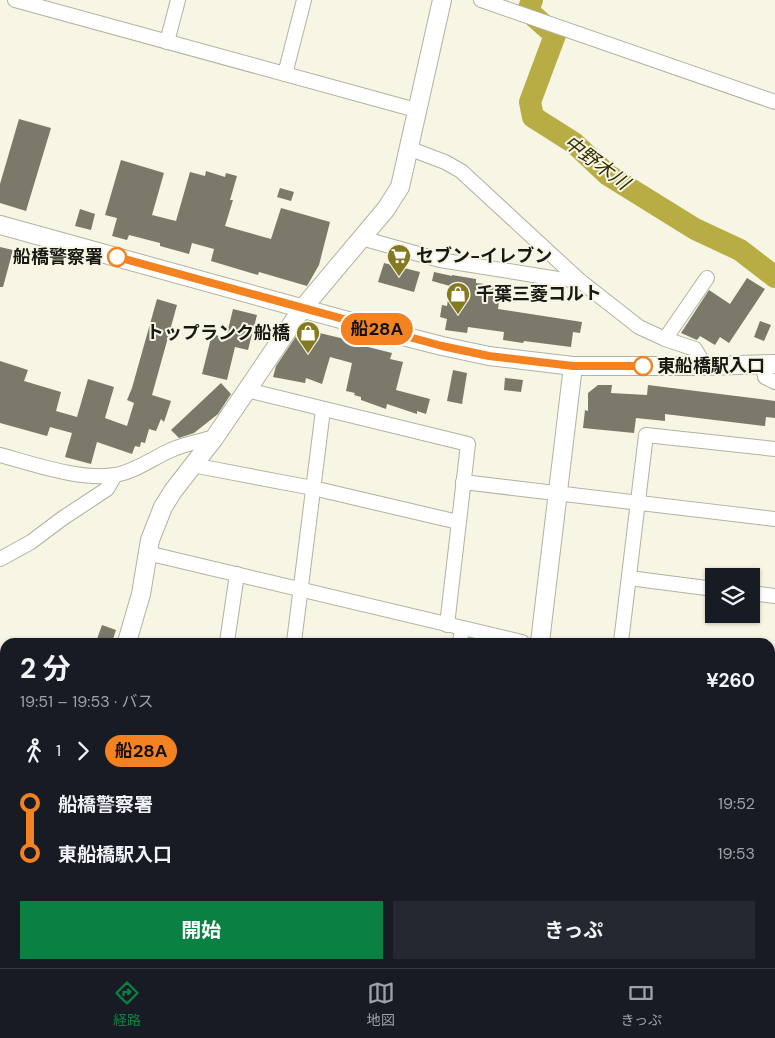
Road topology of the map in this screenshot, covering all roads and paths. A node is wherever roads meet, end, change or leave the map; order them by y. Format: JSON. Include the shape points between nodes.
{"nodes":[{"id":1,"x":15,"y":0,"type":"edge"},
{"id":2,"x":178,"y":0,"type":"edge"},
{"id":3,"x":304,"y":0,"type":"edge"},
{"id":4,"x":442,"y":0,"type":"edge"},
{"id":5,"x":481,"y":0,"type":"edge"},
{"id":6,"x":167,"y":42,"type":"junction"},
{"id":7,"x":285,"y":74,"type":"junction"},
{"id":8,"x":775,"y":102,"type":"edge"},
{"id":9,"x":416,"y":110,"type":"junction"},
{"id":10,"x":408,"y":148,"type":"junction"},
{"id":11,"x":0,"y":225,"type":"edge"},
{"id":12,"x":361,"y":238,"type":"junction"},
{"id":13,"x":707,"y":278,"type":"dead end"},
{"id":14,"x":579,"y":280,"type":"junction"},
{"id":15,"x":302,"y":309,"type":"junction"},
{"id":16,"x":665,"y":339,"type":"junction"},
{"id":17,"x":769,"y":364,"type":"edge"},
{"id":18,"x":573,"y":366,"type":"junction"},
{"id":19,"x":705,"y":366,"type":"junction"},
{"id":20,"x":775,"y":382,"type":"edge"},
{"id":21,"x":247,"y":390,"type":"junction"},
{"id":22,"x":323,"y":410,"type":"junction"},
{"id":23,"x":215,"y":437,"type":"junction"},
{"id":24,"x":775,"y":449,"type":"edge"},
{"id":25,"x":0,"y":455,"type":"edge"},
{"id":26,"x":192,"y":465,"type":"junction"},
{"id":27,"x":115,"y":475,"type":"junction"},
{"id":28,"x":463,"y":482,"type":"junction"},
{"id":29,"x":313,"y":488,"type":"junction"},
{"id":30,"x":557,"y":494,"type":"junction"},
{"id":31,"x":637,"y":504,"type":"junction"},
{"id":32,"x":775,"y":519,"type":"edge"},
{"id":33,"x":458,"y":522,"type":"junction"},
{"id":34,"x":147,"y":553,"type":"junction"},
{"id":35,"x":0,"y":559,"type":"edge"},
{"id":36,"x":237,"y":574,"type":"junction"},
{"id":37,"x":629,"y":578,"type":"junction"},
{"id":38,"x":705,"y":587,"type":"edge"},
{"id":39,"x":301,"y":590,"type":"junction"},
{"id":40,"x":760,"y":594,"type":"edge"},
{"id":41,"x":775,"y":596,"type":"edge"},
{"id":42,"x":447,"y":625,"type":"junction"},
{"id":43,"x":462,"y":628,"type":"junction"},
{"id":44,"x":128,"y":638,"type":"edge"},
{"id":45,"x":228,"y":638,"type":"edge"},
{"id":46,"x":295,"y":638,"type":"edge"},
{"id":47,"x":461,"y":638,"type":"edge"},
{"id":48,"x":505,"y":638,"type":"edge"},
{"id":49,"x":540,"y":638,"type":"edge"},
{"id":50,"x":622,"y":638,"type":"edge"}],
"edges":[{"from":1,"to":6,"type":"street"},
{"from":2,"to":6,"type":"street"},
{"from":3,"to":7,"type":"street"},
{"from":4,"to":9,"type":"street"},
{"from":5,"to":8,"type":"street"},
{"from":6,"to":7,"type":"street"},
{"from":7,"to":9,"type":"street"},
{"from":9,"to":10,"type":"street"},
{"from":10,"to":12,"type":"street","via":[[400,187]]},
{"from":10,"to":14,"type":"street","via":[[461,171]]},
{"from":11,"to":15,"type":"street"},
{"from":12,"to":14,"type":"street","via":[[440,260]]},
{"from":12,"to":15,"type":"street"},
{"from":13,"to":16,"type":"street"},
{"from":14,"to":16,"type":"street","via":[[639,327]]},
{"from":15,"to":18,"type":"street","via":[[489,356]]},
{"from":15,"to":21,"type":"street"},
{"from":16,"to":19,"type":"street","via":[[695,349]]},
{"from":17,"to":19,"type":"street"},
{"from":17,"to":20,"type":"street","via":[[765,377]]},
{"from":18,"to":19,"type":"street"},
{"from":18,"to":30,"type":"street"},
{"from":21,"to":22,"type":"street"},
{"from":21,"to":23,"type":"street"},
{"from":22,"to":28,"type":"street","via":[[468,444]]},
{"from":22,"to":29,"type":"street"},
{"from":23,"to":26,"type":"street"},
{"from":23,"to":27,"type":"street","via":[[173,449],[133,470]]},
{"from":24,"to":31,"type":"street","via":[[646,435]]},
{"from":25,"to":27,"type":"street","via":[[54,470],[95,476]]},
{"from":26,"to":29,"type":"street"},
{"from":26,"to":34,"type":"street","via":[[163,507]]},
{"from":27,"to":35,"type":"street","via":[[107,489],[31,542]]},
{"from":28,"to":30,"type":"street"},
{"from":28,"to":33,"type":"street"},
{"from":29,"to":33,"type":"street"},
{"from":29,"to":39,"type":"street"},
{"from":30,"to":31,"type":"street"},
{"from":30,"to":49,"type":"street"},
{"from":31,"to":32,"type":"street"},
{"from":31,"to":37,"type":"street"},
{"from":33,"to":42,"type":"street"},
{"from":34,"to":36,"type":"street"},
{"from":34,"to":44,"type":"street"},
{"from":36,"to":39,"type":"street"},
{"from":36,"to":45,"type":"street"},
{"from":37,"to":38,"type":"street"},
{"from":37,"to":50,"type":"street"},
{"from":39,"to":42,"type":"street"},
{"from":39,"to":46,"type":"street"},
{"from":40,"to":41,"type":"street"},
{"from":42,"to":43,"type":"street"},
{"from":43,"to":47,"type":"street"},
{"from":43,"to":48,"type":"street"}]}
